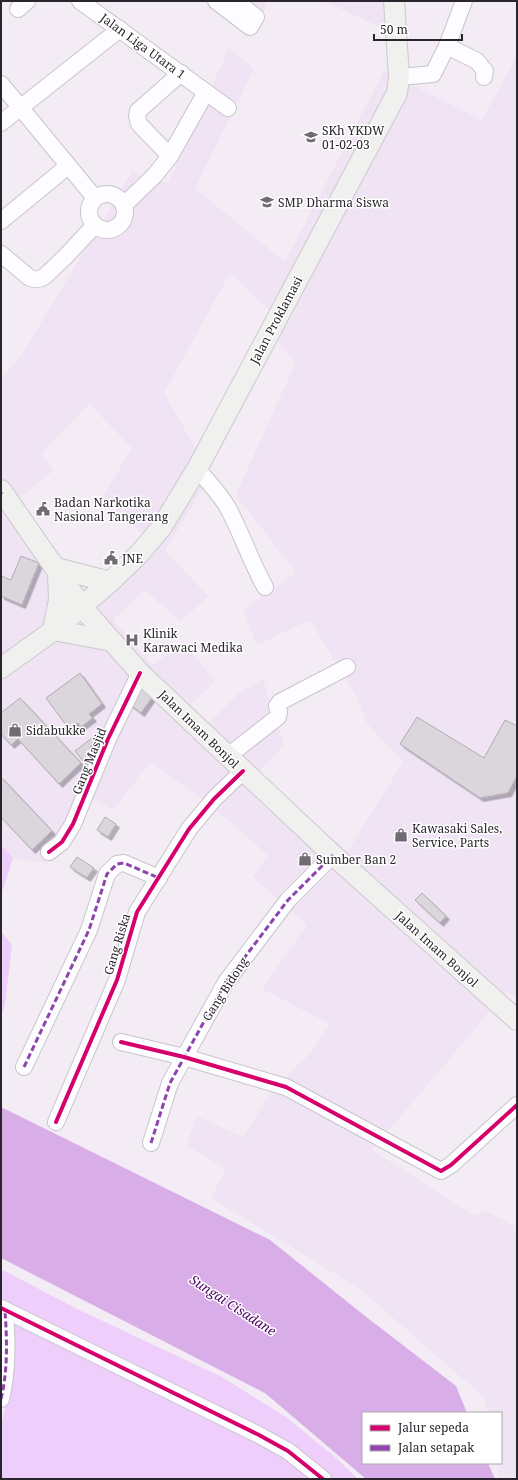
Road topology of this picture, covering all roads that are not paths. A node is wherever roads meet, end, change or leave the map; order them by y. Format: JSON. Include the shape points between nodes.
{"nodes":[{"id":1,"x":80,"y":1,"type":"edge"},
{"id":2,"x":216,"y":1,"type":"edge"},
{"id":3,"x":236,"y":1,"type":"edge"},
{"id":4,"x":394,"y":1,"type":"edge"},
{"id":5,"x":464,"y":1,"type":"edge"},
{"id":6,"x":120,"y":29,"type":"junction"},
{"id":7,"x":447,"y":46,"type":"junction"},
{"id":8,"x":181,"y":73,"type":"junction"},
{"id":9,"x":399,"y":77,"type":"junction"},
{"id":10,"x":484,"y":77,"type":"dead end"},
{"id":11,"x":1,"y":84,"type":"edge"},
{"id":12,"x":206,"y":92,"type":"junction"},
{"id":13,"x":21,"y":108,"type":"junction"},
{"id":14,"x":228,"y":108,"type":"dead end"},
{"id":15,"x":1,"y":123,"type":"edge"},
{"id":16,"x":170,"y":156,"type":"junction"},
{"id":17,"x":68,"y":166,"type":"junction"},
{"id":18,"x":95,"y":198,"type":"junction"},
{"id":19,"x":124,"y":205,"type":"junction"},
{"id":20,"x":1,"y":221,"type":"edge"},
{"id":21,"x":95,"y":225,"type":"junction"},
{"id":22,"x":1,"y":254,"type":"edge"},
{"id":23,"x":197,"y":469,"type":"junction"},
{"id":24,"x":1,"y":492,"type":"edge"},
{"id":25,"x":57,"y":570,"type":"junction"},
{"id":26,"x":110,"y":582,"type":"junction"},
{"id":27,"x":265,"y":587,"type":"dead end"},
{"id":28,"x":82,"y":607,"type":"junction"},
{"id":29,"x":53,"y":630,"type":"junction"},
{"id":30,"x":112,"y":641,"type":"junction"},
{"id":31,"x":347,"y":666,"type":"dead end"},
{"id":32,"x":1,"y":668,"type":"edge"},
{"id":33,"x":140,"y":673,"type":"junction"},
{"id":34,"x":228,"y":756,"type":"junction"},
{"id":35,"x":243,"y":771,"type":"junction"},
{"id":36,"x":49,"y":852,"type":"dead end"},
{"id":37,"x":332,"y":855,"type":"junction"},
{"id":38,"x":159,"y":878,"type":"junction"},
{"id":39,"x":517,"y":1020,"type":"edge"},
{"id":40,"x":121,"y":1042,"type":"dead end"},
{"id":41,"x":184,"y":1057,"type":"junction"},
{"id":42,"x":24,"y":1067,"type":"dead end"},
{"id":43,"x":517,"y":1105,"type":"edge"},
{"id":44,"x":56,"y":1122,"type":"dead end"},
{"id":45,"x":151,"y":1143,"type":"dead end"},
{"id":46,"x":3,"y":1309,"type":"edge"},
{"id":47,"x":1,"y":1399,"type":"edge"},
{"id":48,"x":323,"y":1479,"type":"edge"}],
"edges":[{"from":1,"to":6,"type":"street","name":"Jalan Liga Utara 1"},
{"from":2,"to":3,"type":"street","via":[[250,27],[256,17]]},
{"from":4,"to":9,"type":"main road","name":"Jalan Proklamasi"},
{"from":5,"to":7,"type":"street"},
{"from":6,"to":8,"type":"street","name":"Jalan Liga Utara 1"},
{"from":6,"to":13,"type":"street"},
{"from":7,"to":9,"type":"street","via":[[433,74]]},
{"from":7,"to":10,"type":"street","via":[[477,62],[485,71]]},
{"from":8,"to":12,"type":"street","name":"Jalan Liga Utara 1"},
{"from":8,"to":16,"type":"street","via":[[138,111],[137,116],[139,124]]},
{"from":9,"to":23,"type":"main road","name":"Jalan Proklamasi","via":[[397,93]]},
{"from":11,"to":13,"type":"street"},
{"from":12,"to":14,"type":"street","name":"Jalan Liga Utara 1"},
{"from":12,"to":16,"type":"street"},
{"from":13,"to":15,"type":"street"},
{"from":13,"to":17,"type":"street"},
{"from":16,"to":19,"type":"street","via":[[155,175]]},
{"from":17,"to":18,"type":"street"},
{"from":17,"to":20,"type":"street"},
{"from":18,"to":19,"type":"street","via":[[111,194],[117,196]]},
{"from":18,"to":21,"type":"street","via":[[91,203],[89,215]]},
{"from":19,"to":21,"type":"street","via":[[124,217],[117,227],[106,230]]},
{"from":21,"to":22,"type":"street","via":[[40,279],[30,278]]},
{"from":23,"to":26,"type":"main road","name":"Jalan Proklamasi","via":[[161,528]]},
{"from":23,"to":27,"type":"street","via":[[228,509]]},
{"from":24,"to":25,"type":"main road","name":"Jalan Imam Bonjol"},
{"from":25,"to":26,"type":"main road"},
{"from":25,"to":28,"type":"main road","name":"Jalan Imam Bonjol"},
{"from":25,"to":29,"type":"main road","via":[[59,600]]},
{"from":26,"to":28,"type":"main road","name":"Jalan Proklamasi"},
{"from":28,"to":29,"type":"main road","name":"Jalan Proklamasi"},
{"from":28,"to":30,"type":"main road","name":"Jalan Imam Bonjol"},
{"from":29,"to":30,"type":"main road"},
{"from":29,"to":32,"type":"main road","name":"Jalan Proklamasi"},
{"from":30,"to":33,"type":"main road","name":"Jalan Imam Bonjol"},
{"from":31,"to":34,"type":"street","via":[[280,702],[277,706],[280,712],[278,717]]},
{"from":33,"to":34,"type":"main road","name":"Jalan Imam Bonjol"},
{"from":33,"to":36,"type":"street","name":"Gang Masjid","via":[[108,739],[73,824],[62,842]]},
{"from":34,"to":35,"type":"main road","name":"Jalan Imam Bonjol"},
{"from":35,"to":37,"type":"main road","name":"Jalan Imam Bonjol"},
{"from":35,"to":38,"type":"street","name":"Gang Riska","via":[[214,798],[189,829]]},
{"from":37,"to":39,"type":"main road","name":"Jalan Imam Bonjol"},
{"from":37,"to":41,"type":"street","name":"Gang Bidong","via":[[288,900],[226,982]]},
{"from":38,"to":42,"type":"street","via":[[124,863],[117,864],[107,874],[89,930]]},
{"from":38,"to":44,"type":"street","name":"Gang Riska","via":[[137,912],[117,980]]},
{"from":40,"to":41,"type":"street"},
{"from":41,"to":43,"type":"street","via":[[286,1087],[441,1171],[451,1165]]},
{"from":41,"to":45,"type":"street","name":"Gang Bidong","via":[[170,1083]]},
{"from":46,"to":47,"type":"street","via":[[7,1340],[5,1382]]},
{"from":46,"to":48,"type":"street","via":[[259,1435],[288,1451]]}]}
